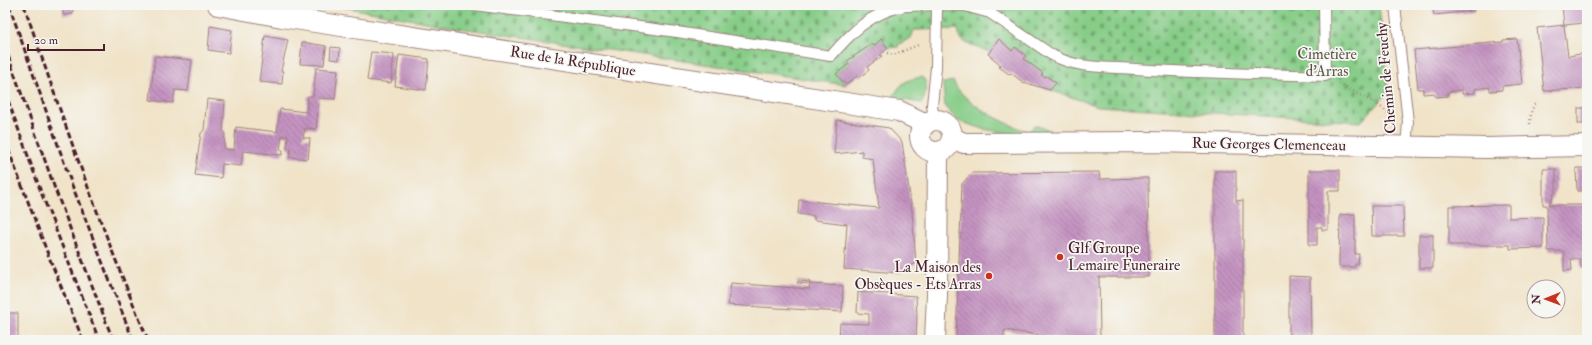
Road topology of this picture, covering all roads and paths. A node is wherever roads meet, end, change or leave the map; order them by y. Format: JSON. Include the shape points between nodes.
{"nodes":[{"id":1,"x":218,"y":5,"type":"edge"},
{"id":2,"x":476,"y":5,"type":"edge"},
{"id":3,"x":932,"y":5,"type":"edge"},
{"id":4,"x":937,"y":5,"type":"edge"},
{"id":5,"x":943,"y":5,"type":"edge"},
{"id":6,"x":1324,"y":5,"type":"edge"},
{"id":7,"x":1395,"y":5,"type":"edge"},
{"id":8,"x":937,"y":44,"type":"junction"},
{"id":9,"x":887,"y":53,"type":"dead end"},
{"id":10,"x":1325,"y":76,"type":"junction"},
{"id":11,"x":1535,"y":103,"type":"dead end"},
{"id":12,"x":930,"y":122,"type":"junction"},
{"id":13,"x":1408,"y":122,"type":"junction"},
{"id":14,"x":1530,"y":124,"type":"dead end"},
{"id":15,"x":945,"y":145,"type":"junction"},
{"id":16,"x":1587,"y":146,"type":"edge"},
{"id":17,"x":1406,"y":148,"type":"junction"},
{"id":18,"x":935,"y":340,"type":"edge"}],
"edges":[{"from":1,"to":12,"type":"street","name":"Rue de la République","via":[[305,21],[899,111]]},
{"from":2,"to":3,"type":"lane","via":[[831,56],[851,33],[880,13],[901,7]]},
{"from":4,"to":8,"type":"lane"},
{"from":5,"to":10,"type":"lane","via":[[965,6],[990,13],[1062,61],[1080,65]]},
{"from":6,"to":10,"type":"lane"},
{"from":7,"to":13,"type":"lane","name":"Chemin de Feuchy"},
{"from":8,"to":9,"type":"path","via":[[920,45],[893,55]]},
{"from":8,"to":12,"type":"lane"},
{"from":10,"to":13,"type":"path"},
{"from":11,"to":14,"type":"path"},
{"from":12,"to":15,"type":"street","via":[[948,125],[951,132]]},
{"from":12,"to":15,"type":"street","via":[[921,132],[920,139],[923,145],[933,152]]},
{"from":13,"to":17,"type":"lane","name":"Chemin de Feuchy"},
{"from":15,"to":17,"type":"street","name":"Rue Georges Clemenceau","via":[[1145,142],[1338,144]]},
{"from":15,"to":18,"type":"street"},
{"from":16,"to":17,"type":"street","name":"Rue Georges Clemenceau"}]}
